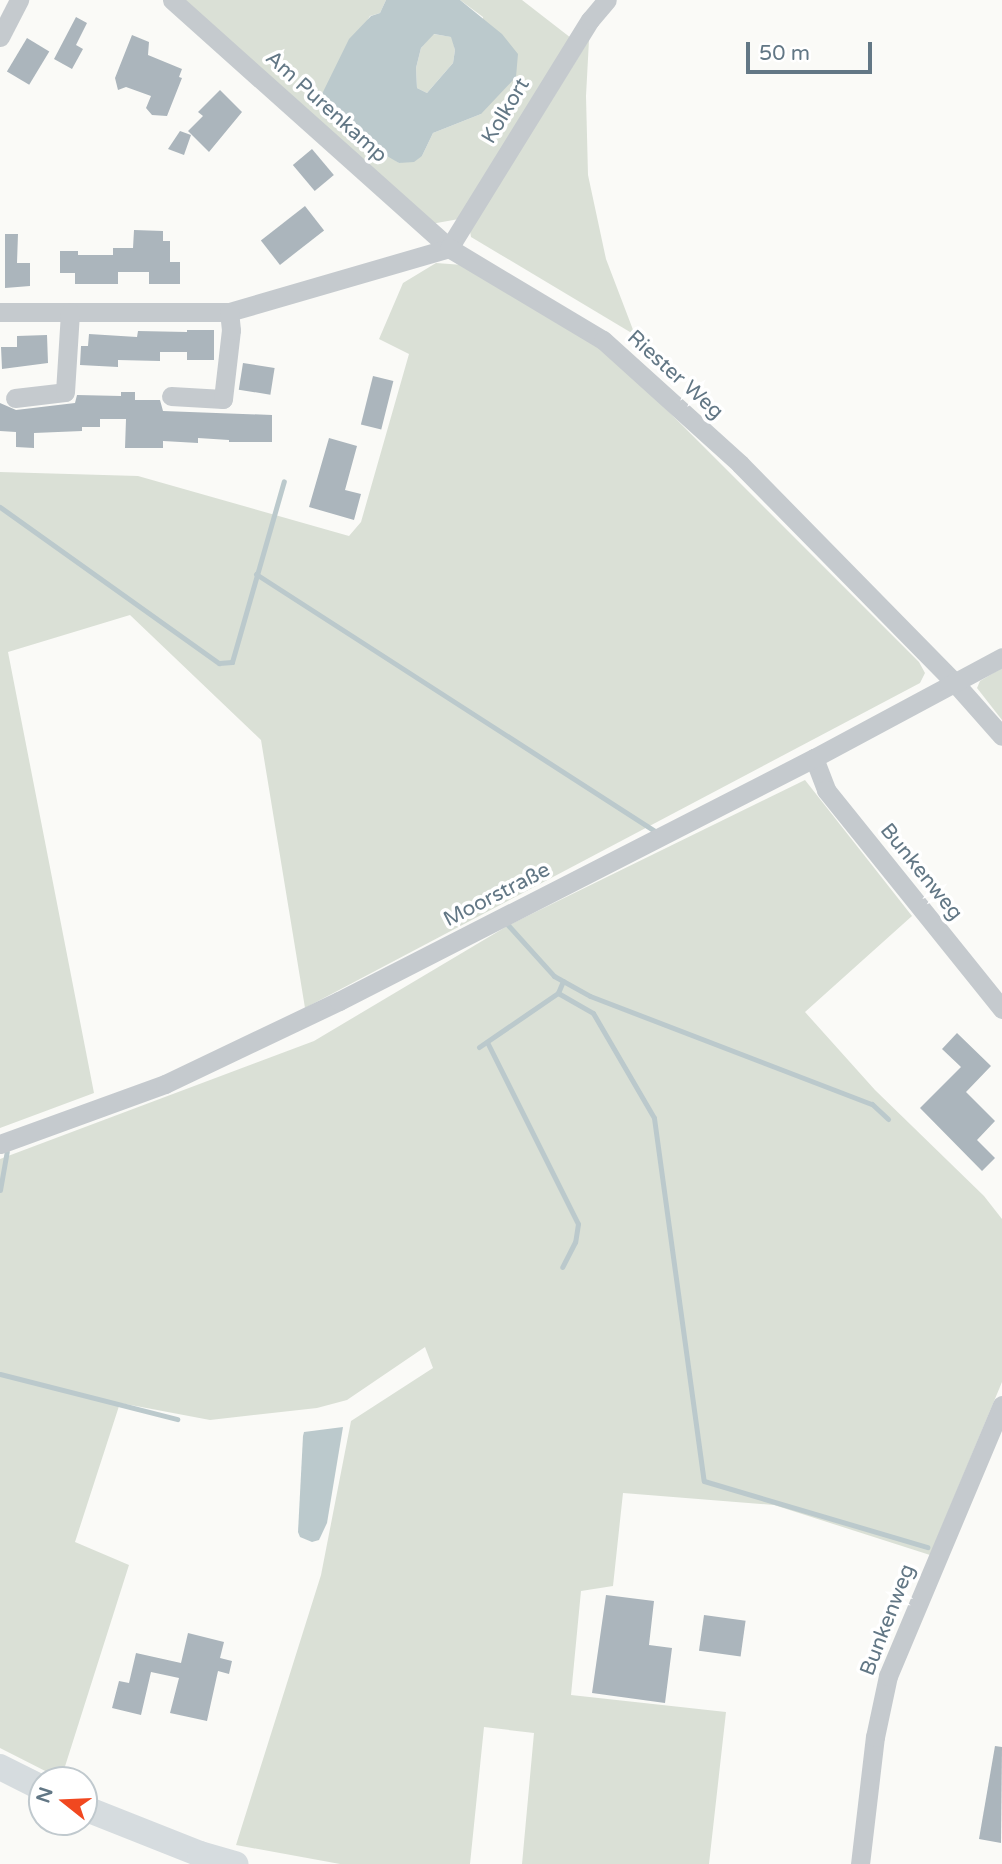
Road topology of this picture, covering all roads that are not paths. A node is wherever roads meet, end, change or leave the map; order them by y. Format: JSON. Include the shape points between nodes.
{"nodes":[{"id":1,"x":19,"y":0,"type":"edge"},
{"id":2,"x":172,"y":0,"type":"edge"},
{"id":3,"x":607,"y":0,"type":"edge"},
{"id":4,"x":0,"y":37,"type":"edge"},
{"id":5,"x":449,"y":248,"type":"junction"},
{"id":6,"x":0,"y":312,"type":"edge"},
{"id":7,"x":70,"y":312,"type":"junction"},
{"id":8,"x":229,"y":312,"type":"junction"},
{"id":9,"x":171,"y":396,"type":"dead end"},
{"id":10,"x":15,"y":398,"type":"dead end"},
{"id":11,"x":1002,"y":657,"type":"edge"},
{"id":12,"x":954,"y":682,"type":"junction"},
{"id":13,"x":1002,"y":736,"type":"edge"},
{"id":14,"x":814,"y":758,"type":"junction"},
{"id":15,"x":1002,"y":1009,"type":"edge"},
{"id":16,"x":0,"y":1144,"type":"edge"},
{"id":17,"x":1002,"y":1405,"type":"edge"},
{"id":18,"x":0,"y":1766,"type":"edge"},
{"id":19,"x":28,"y":1781,"type":"edge"},
{"id":20,"x":98,"y":1814,"type":"edge"},
{"id":21,"x":236,"y":1864,"type":"edge"},
{"id":22,"x":860,"y":1864,"type":"edge"}],
"edges":[{"from":1,"to":4,"type":"street"},
{"from":2,"to":5,"type":"street","name":"Am Purenkamp"},
{"from":3,"to":5,"type":"street","name":"Kolkort","via":[[576,41]]},
{"from":5,"to":8,"type":"street"},
{"from":5,"to":12,"type":"street","name":"Riester Weg","via":[[603,340],[740,464]]},
{"from":6,"to":7,"type":"street"},
{"from":7,"to":8,"type":"street"},
{"from":7,"to":10,"type":"street","via":[[65,392]]},
{"from":8,"to":9,"type":"street","via":[[223,399]]},
{"from":11,"to":12,"type":"street","name":"Moorstraße"},
{"from":12,"to":13,"type":"street","name":"Riester Weg"},
{"from":12,"to":14,"type":"street","name":"Moorstraße"},
{"from":14,"to":15,"type":"street","name":"Bunkenweg","via":[[826,790]]},
{"from":14,"to":16,"type":"street","name":"Moorstraße","via":[[340,1001],[177,1078]]},
{"from":17,"to":22,"type":"street","name":"Bunkenweg","via":[[888,1676],[875,1737]]},
{"from":18,"to":19,"type":"street"},
{"from":20,"to":21,"type":"street"}]}
